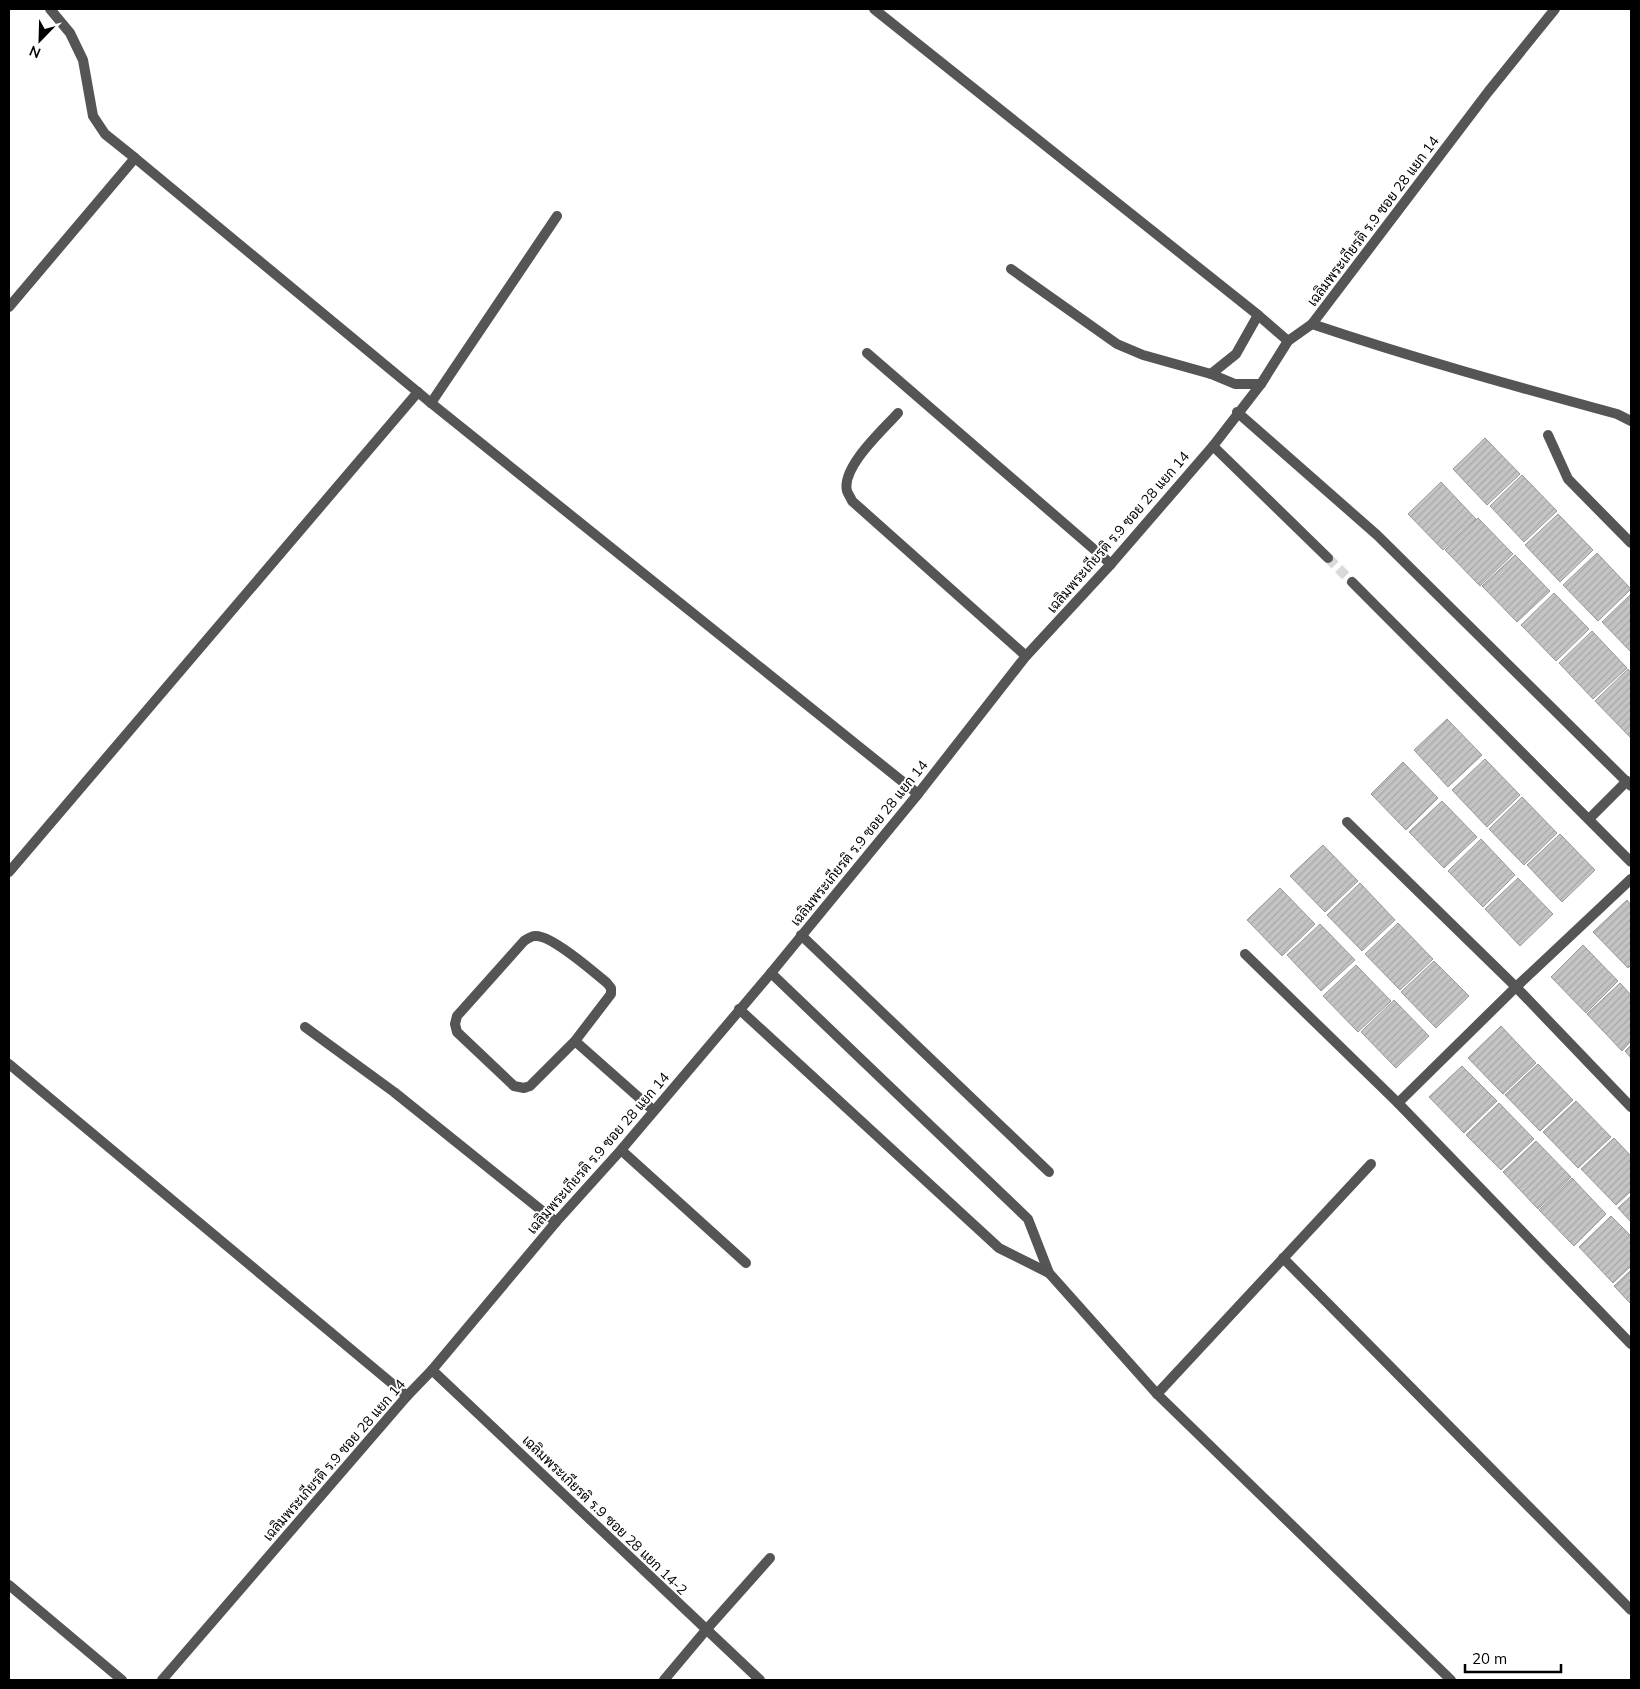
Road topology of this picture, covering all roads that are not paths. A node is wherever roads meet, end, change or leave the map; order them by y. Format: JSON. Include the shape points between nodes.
{"nodes":[{"id":1,"x":50,"y":9,"type":"edge"},
{"id":2,"x":874,"y":9,"type":"edge"},
{"id":3,"x":1555,"y":9,"type":"edge"},
{"id":4,"x":135,"y":158,"type":"junction"},
{"id":5,"x":557,"y":216,"type":"dead end"},
{"id":6,"x":1011,"y":270,"type":"dead end"},
{"id":7,"x":9,"y":307,"type":"edge"},
{"id":8,"x":1258,"y":315,"type":"junction"},
{"id":9,"x":1312,"y":324,"type":"junction"},
{"id":10,"x":1288,"y":341,"type":"junction"},
{"id":11,"x":867,"y":353,"type":"dead end"},
{"id":12,"x":1211,"y":374,"type":"junction"},
{"id":13,"x":1261,"y":384,"type":"junction"},
{"id":14,"x":418,"y":392,"type":"junction"},
{"id":15,"x":430,"y":403,"type":"junction"},
{"id":16,"x":1238,"y":412,"type":"junction"},
{"id":17,"x":898,"y":413,"type":"dead end"},
{"id":18,"x":1631,"y":421,"type":"edge"},
{"id":19,"x":1548,"y":435,"type":"dead end"},
{"id":20,"x":1213,"y":446,"type":"junction"},
{"id":21,"x":1631,"y":543,"type":"edge"},
{"id":22,"x":1328,"y":558,"type":"tunnel mouth"},
{"id":23,"x":1111,"y":564,"type":"junction"},
{"id":24,"x":1352,"y":582,"type":"tunnel mouth"},
{"id":25,"x":1026,"y":656,"type":"junction"},
{"id":26,"x":1629,"y":783,"type":"edge"},
{"id":27,"x":918,"y":794,"type":"junction"},
{"id":28,"x":1589,"y":818,"type":"junction"},
{"id":29,"x":1347,"y":822,"type":"dead end"},
{"id":30,"x":1631,"y":862,"type":"edge"},
{"id":31,"x":9,"y":872,"type":"edge"},
{"id":32,"x":1631,"y":879,"type":"edge"},
{"id":33,"x":801,"y":936,"type":"junction"},
{"id":34,"x":1245,"y":954,"type":"dead end"},
{"id":35,"x":770,"y":974,"type":"junction"},
{"id":36,"x":1516,"y":987,"type":"junction"},
{"id":37,"x":739,"y":1009,"type":"junction"},
{"id":38,"x":305,"y":1027,"type":"dead end"},
{"id":39,"x":575,"y":1041,"type":"junction"},
{"id":40,"x":9,"y":1064,"type":"edge"},
{"id":41,"x":1398,"y":1103,"type":"junction"},
{"id":42,"x":1631,"y":1107,"type":"edge"},
{"id":43,"x":653,"y":1110,"type":"junction"},
{"id":44,"x":620,"y":1150,"type":"junction"},
{"id":45,"x":1371,"y":1164,"type":"dead end"},
{"id":46,"x":1049,"y":1172,"type":"dead end"},
{"id":47,"x":556,"y":1222,"type":"junction"},
{"id":48,"x":1283,"y":1258,"type":"junction"},
{"id":49,"x":746,"y":1262,"type":"dead end"},
{"id":50,"x":1049,"y":1273,"type":"junction"},
{"id":51,"x":1631,"y":1344,"type":"edge"},
{"id":52,"x":432,"y":1370,"type":"junction"},
{"id":53,"x":1157,"y":1394,"type":"junction"},
{"id":54,"x":407,"y":1396,"type":"junction"},
{"id":55,"x":770,"y":1558,"type":"dead end"},
{"id":56,"x":9,"y":1585,"type":"edge"},
{"id":57,"x":1631,"y":1610,"type":"edge"},
{"id":58,"x":706,"y":1630,"type":"junction"},
{"id":59,"x":122,"y":1680,"type":"edge"},
{"id":60,"x":162,"y":1680,"type":"edge"},
{"id":61,"x":664,"y":1680,"type":"edge"},
{"id":62,"x":760,"y":1680,"type":"edge"},
{"id":63,"x":1451,"y":1680,"type":"edge"}],
"edges":[{"from":1,"to":4,"type":"street","via":[[70,33],[83,60],[94,116],[106,134]]},
{"from":2,"to":8,"type":"street"},
{"from":3,"to":9,"type":"street","name":"เฉลิมพระเกียรติ ร.9 ซอย 28 แยก 14"},
{"from":4,"to":7,"type":"street"},
{"from":4,"to":14,"type":"street"},
{"from":5,"to":15,"type":"street"},
{"from":6,"to":12,"type":"street","via":[[1117,344],[1143,356]]},
{"from":8,"to":10,"type":"street"},
{"from":8,"to":12,"type":"street","via":[[1236,354]]},
{"from":9,"to":10,"type":"street","name":"เฉลิมพระเกียรติ ร.9 ซอย 28 แยก 14"},
{"from":9,"to":18,"type":"street","via":[[1472,375],[1617,414]]},
{"from":10,"to":13,"type":"street","name":"เฉลิมพระเกียรติ ร.9 ซอย 28 แยก 14"},
{"from":11,"to":23,"type":"street"},
{"from":12,"to":13,"type":"street","via":[[1235,384]]},
{"from":13,"to":16,"type":"street","name":"เฉลิมพระเกียรติ ร.9 ซอย 28 แยก 14"},
{"from":14,"to":15,"type":"street"},
{"from":14,"to":31,"type":"street"},
{"from":15,"to":27,"type":"street"},
{"from":16,"to":20,"type":"street","name":"เฉลิมพระเกียรติ ร.9 ซอย 28 แยก 14"},
{"from":16,"to":26,"type":"street","via":[[1377,535]]},
{"from":17,"to":25,"type":"street","via":[[857,459],[848,476],[846,490],[852,501]]},
{"from":19,"to":21,"type":"street","via":[[1568,479]]},
{"from":20,"to":22,"type":"street"},
{"from":20,"to":23,"type":"street","name":"เฉลิมพระเกียรติ ร.9 ซอย 28 แยก 14"},
{"from":23,"to":25,"type":"street","name":"เฉลิมพระเกียรติ ร.9 ซอย 28 แยก 14"},
{"from":24,"to":28,"type":"street"},
{"from":25,"to":27,"type":"street","name":"เฉลิมพระเกียรติ ร.9 ซอย 28 แยก 14"},
{"from":26,"to":28,"type":"street"},
{"from":27,"to":33,"type":"street","name":"เฉลิมพระเกียรติ ร.9 ซอย 28 แยก 14"},
{"from":28,"to":30,"type":"street"},
{"from":29,"to":36,"type":"street"},
{"from":32,"to":36,"type":"street"},
{"from":33,"to":35,"type":"street","name":"เฉลิมพระเกียรติ ร.9 ซอย 28 แยก 14"},
{"from":33,"to":46,"type":"street"},
{"from":34,"to":41,"type":"street"},
{"from":35,"to":37,"type":"street","name":"เฉลิมพระเกียรติ ร.9 ซอย 28 แยก 14"},
{"from":35,"to":50,"type":"street","via":[[1028,1219]]},
{"from":36,"to":41,"type":"street"},
{"from":36,"to":42,"type":"street"},
{"from":37,"to":43,"type":"street","name":"เฉลิมพระเกียรติ ร.9 ซอย 28 แยก 14"},
{"from":37,"to":50,"type":"street","via":[[999,1248]]},
{"from":38,"to":47,"type":"street","via":[[394,1092]]},
{"from":39,"to":39,"type":"street","via":[[530,1086],[524,1088],[514,1086],[457,1032],[455,1024],[457,1016],[524,940],[543,937],[557,944],[611,988],[610,994]]},
{"from":39,"to":43,"type":"street"},
{"from":40,"to":54,"type":"street"},
{"from":41,"to":51,"type":"street"},
{"from":43,"to":44,"type":"street","name":"เฉลิมพระเกียรติ ร.9 ซอย 28 แยก 14"},
{"from":44,"to":47,"type":"street","name":"เฉลิมพระเกียรติ ร.9 ซอย 28 แยก 14"},
{"from":44,"to":49,"type":"street"},
{"from":45,"to":48,"type":"street"},
{"from":47,"to":52,"type":"street","name":"เฉลิมพระเกียรติ ร.9 ซอย 28 แยก 14"},
{"from":48,"to":53,"type":"street"},
{"from":48,"to":57,"type":"street"},
{"from":50,"to":53,"type":"street"},
{"from":52,"to":54,"type":"street","name":"เฉลิมพระเกียรติ ร.9 ซอย 28 แยก 14"},
{"from":52,"to":58,"type":"street","name":"เฉลิมพระเกียรติ ร.9 ซอย 28 แยก 14-2"},
{"from":53,"to":63,"type":"street"},
{"from":54,"to":60,"type":"street","name":"เฉลิมพระเกียรติ ร.9 ซอย 28 แยก 14"},
{"from":55,"to":58,"type":"street"},
{"from":56,"to":59,"type":"street"},
{"from":58,"to":61,"type":"street"},
{"from":58,"to":62,"type":"street","name":"เฉลิมพระเกียรติ ร.9 ซอย 28 แยก 14-2"}]}
